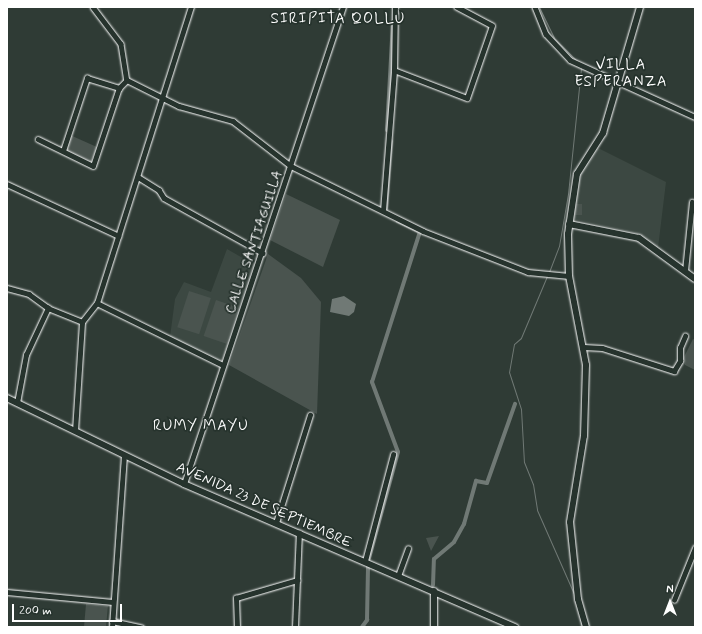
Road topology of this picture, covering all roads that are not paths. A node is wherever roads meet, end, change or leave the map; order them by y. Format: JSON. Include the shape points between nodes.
{"nodes":[{"id":1,"x":92,"y":7,"type":"edge"},
{"id":2,"x":191,"y":7,"type":"edge"},
{"id":3,"x":343,"y":7,"type":"edge"},
{"id":4,"x":395,"y":7,"type":"edge"},
{"id":5,"x":457,"y":7,"type":"edge"},
{"id":6,"x":535,"y":7,"type":"edge"},
{"id":7,"x":640,"y":7,"type":"edge"},
{"id":8,"x":394,"y":70,"type":"junction"},
{"id":9,"x":127,"y":80,"type":"junction"},
{"id":10,"x":617,"y":80,"type":"junction"},
{"id":11,"x":119,"y":88,"type":"junction"},
{"id":12,"x":164,"y":98,"type":"junction"},
{"id":13,"x":695,"y":117,"type":"edge"},
{"id":14,"x":38,"y":139,"type":"dead end"},
{"id":15,"x":63,"y":151,"type":"junction"},
{"id":16,"x":291,"y":166,"type":"junction"},
{"id":17,"x":138,"y":177,"type":"junction"},
{"id":18,"x":7,"y":184,"type":"edge"},
{"id":19,"x":692,"y":202,"type":"dead end"},
{"id":20,"x":383,"y":211,"type":"junction"},
{"id":21,"x":569,"y":224,"type":"junction"},
{"id":22,"x":119,"y":236,"type":"junction"},
{"id":23,"x":263,"y":253,"type":"junction"},
{"id":24,"x":685,"y":272,"type":"junction"},
{"id":25,"x":569,"y":276,"type":"junction"},
{"id":26,"x":695,"y":278,"type":"edge"},
{"id":27,"x":7,"y":288,"type":"edge"},
{"id":28,"x":98,"y":303,"type":"junction"},
{"id":29,"x":48,"y":308,"type":"junction"},
{"id":30,"x":82,"y":322,"type":"junction"},
{"id":31,"x":685,"y":336,"type":"dead end"},
{"id":32,"x":584,"y":347,"type":"junction"},
{"id":33,"x":223,"y":365,"type":"junction"},
{"id":34,"x":7,"y":398,"type":"edge"},
{"id":35,"x":17,"y":403,"type":"junction"},
{"id":36,"x":310,"y":415,"type":"dead end"},
{"id":37,"x":74,"y":431,"type":"junction"},
{"id":38,"x":393,"y":455,"type":"dead end"},
{"id":39,"x":124,"y":456,"type":"junction"},
{"id":40,"x":184,"y":484,"type":"junction"},
{"id":41,"x":276,"y":523,"type":"junction"},
{"id":42,"x":299,"y":533,"type":"junction"},
{"id":43,"x":695,"y":548,"type":"edge"},
{"id":44,"x":408,"y":549,"type":"dead end"},
{"id":45,"x":365,"y":561,"type":"junction"},
{"id":46,"x":398,"y":576,"type":"junction"},
{"id":47,"x":297,"y":580,"type":"junction"},
{"id":48,"x":434,"y":591,"type":"junction"},
{"id":49,"x":7,"y":592,"type":"edge"},
{"id":50,"x":674,"y":600,"type":"dead end"},
{"id":51,"x":113,"y":602,"type":"junction"},
{"id":52,"x":112,"y":621,"type":"junction"},
{"id":53,"x":112,"y":627,"type":"edge"},
{"id":54,"x":141,"y":627,"type":"edge"},
{"id":55,"x":237,"y":627,"type":"edge"},
{"id":56,"x":295,"y":627,"type":"edge"},
{"id":57,"x":434,"y":627,"type":"edge"},
{"id":58,"x":515,"y":627,"type":"edge"},
{"id":59,"x":586,"y":627,"type":"edge"}],
"edges":[{"from":1,"to":9,"type":"street","via":[[122,44]]},
{"from":2,"to":12,"type":"street"},
{"from":3,"to":16,"type":"street","name":"CALLE SANTIAGUILLA"},
{"from":4,"to":8,"type":"street"},
{"from":5,"to":8,"type":"street","via":[[492,26],[467,98]]},
{"from":6,"to":10,"type":"street","via":[[546,34],[578,65]]},
{"from":7,"to":10,"type":"main road"},
{"from":8,"to":20,"type":"street"},
{"from":9,"to":11,"type":"street"},
{"from":9,"to":12,"type":"street"},
{"from":10,"to":13,"type":"street"},
{"from":10,"to":21,"type":"main road","via":[[603,133],[577,174]]},
{"from":11,"to":15,"type":"street","via":[[86,78]]},
{"from":11,"to":15,"type":"street","via":[[93,166]]},
{"from":12,"to":16,"type":"street","via":[[233,121]]},
{"from":12,"to":17,"type":"street"},
{"from":14,"to":15,"type":"street"},
{"from":16,"to":20,"type":"street"},
{"from":16,"to":23,"type":"street","name":"CALLE SANTIAGUILLA"},
{"from":17,"to":22,"type":"street"},
{"from":17,"to":23,"type":"street","via":[[158,190],[164,198]]},
{"from":18,"to":22,"type":"street"},
{"from":19,"to":24,"type":"street"},
{"from":20,"to":25,"type":"street","via":[[487,256],[546,275]]},
{"from":21,"to":24,"type":"main road","via":[[639,238]]},
{"from":21,"to":25,"type":"main road"},
{"from":22,"to":28,"type":"street"},
{"from":23,"to":33,"type":"street","name":"CALLE SANTIAGUILLA"},
{"from":24,"to":26,"type":"main road"},
{"from":25,"to":32,"type":"main road"},
{"from":27,"to":29,"type":"street","via":[[29,294]]},
{"from":28,"to":30,"type":"street"},
{"from":28,"to":33,"type":"street"},
{"from":29,"to":30,"type":"street"},
{"from":29,"to":35,"type":"street","via":[[26,355]]},
{"from":30,"to":37,"type":"street"},
{"from":31,"to":32,"type":"street","via":[[680,348],[680,361],[674,371],[602,348]]},
{"from":32,"to":59,"type":"main road","via":[[584,436],[570,522],[578,599]]},
{"from":33,"to":40,"type":"street","name":"CALLE SANTIAGUILLA"},
{"from":34,"to":35,"type":"main road","name":"AVENIDA 23 DE SEPTIEMBRE"},
{"from":35,"to":37,"type":"main road","name":"AVENIDA 23 DE SEPTIEMBRE"},
{"from":36,"to":41,"type":"street"},
{"from":37,"to":39,"type":"main road","name":"AVENIDA 23 DE SEPTIEMBRE"},
{"from":38,"to":45,"type":"street"},
{"from":39,"to":40,"type":"main road","name":"AVENIDA 23 DE SEPTIEMBRE"},
{"from":39,"to":51,"type":"street"},
{"from":40,"to":41,"type":"main road","name":"AVENIDA 23 DE SEPTIEMBRE"},
{"from":41,"to":42,"type":"main road","name":"AVENIDA 23 DE SEPTIEMBRE"},
{"from":42,"to":45,"type":"main road","name":"AVENIDA 23 DE SEPTIEMBRE"},
{"from":42,"to":47,"type":"street"},
{"from":43,"to":50,"type":"street"},
{"from":44,"to":46,"type":"street"},
{"from":45,"to":46,"type":"main road","name":"AVENIDA 23 DE SEPTIEMBRE"},
{"from":46,"to":48,"type":"main road","name":"AVENIDA 23 DE SEPTIEMBRE"},
{"from":47,"to":55,"type":"street","via":[[236,598]]},
{"from":47,"to":56,"type":"street"},
{"from":48,"to":57,"type":"main road"},
{"from":48,"to":58,"type":"main road","name":"AVENIDA 23 DE SEPTIEMBRE"},
{"from":49,"to":51,"type":"street"},
{"from":51,"to":52,"type":"street"},
{"from":52,"to":53,"type":"street"},
{"from":52,"to":54,"type":"street"}]}
